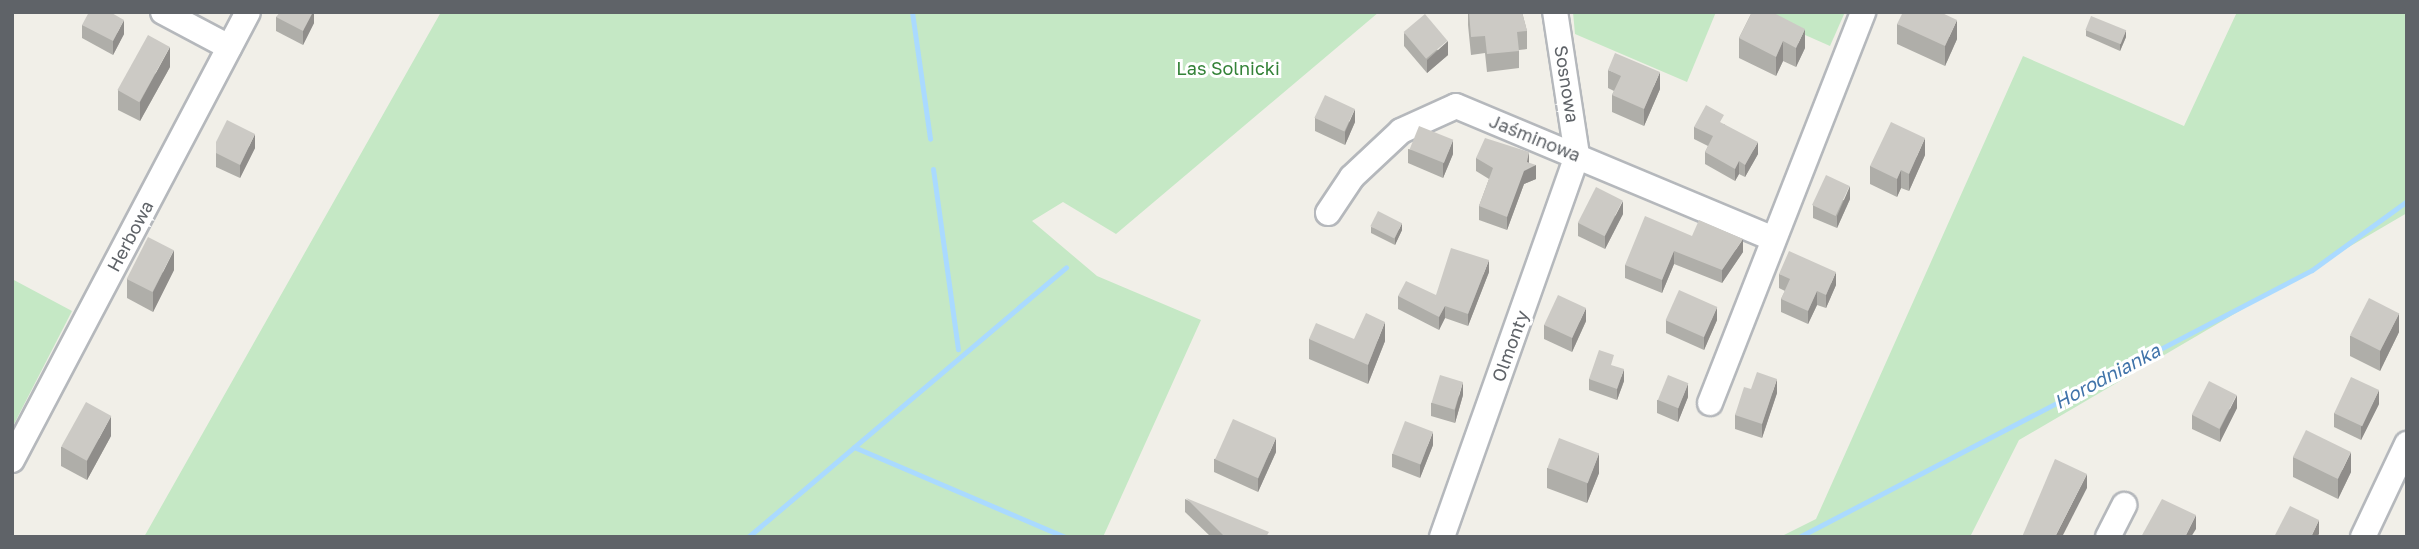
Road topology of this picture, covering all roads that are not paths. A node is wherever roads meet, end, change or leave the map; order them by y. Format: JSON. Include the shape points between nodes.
{"nodes":[{"id":1,"x":163,"y":12,"type":"edge"},
{"id":2,"x":248,"y":12,"type":"edge"},
{"id":3,"x":1555,"y":12,"type":"edge"},
{"id":4,"x":1863,"y":12,"type":"edge"},
{"id":5,"x":229,"y":47,"type":"junction"},
{"id":6,"x":1577,"y":155,"type":"junction"},
{"id":7,"x":1328,"y":213,"type":"dead end"},
{"id":8,"x":1772,"y":238,"type":"junction"},
{"id":9,"x":1710,"y":403,"type":"dead end"},
{"id":10,"x":2407,"y":444,"type":"edge"},
{"id":11,"x":12,"y":460,"type":"edge"},
{"id":12,"x":2124,"y":505,"type":"dead end"},
{"id":13,"x":1442,"y":537,"type":"edge"},
{"id":14,"x":2108,"y":537,"type":"edge"},
{"id":15,"x":2363,"y":537,"type":"edge"}],
"edges":[{"from":1,"to":5,"type":"street"},
{"from":2,"to":5,"type":"street","name":"Herbowa"},
{"from":3,"to":6,"type":"street","name":"Sosnowa"},
{"from":4,"to":8,"type":"street"},
{"from":5,"to":11,"type":"street","name":"Herbowa"},
{"from":6,"to":7,"type":"street","name":"Jaśminowa","via":[[1456,106],[1401,131],[1352,177]]},
{"from":6,"to":8,"type":"street","name":"Jaśminowa"},
{"from":6,"to":13,"type":"street","name":"Olmonty"},
{"from":8,"to":9,"type":"street"},
{"from":10,"to":15,"type":"street"},
{"from":12,"to":14,"type":"street"}]}
